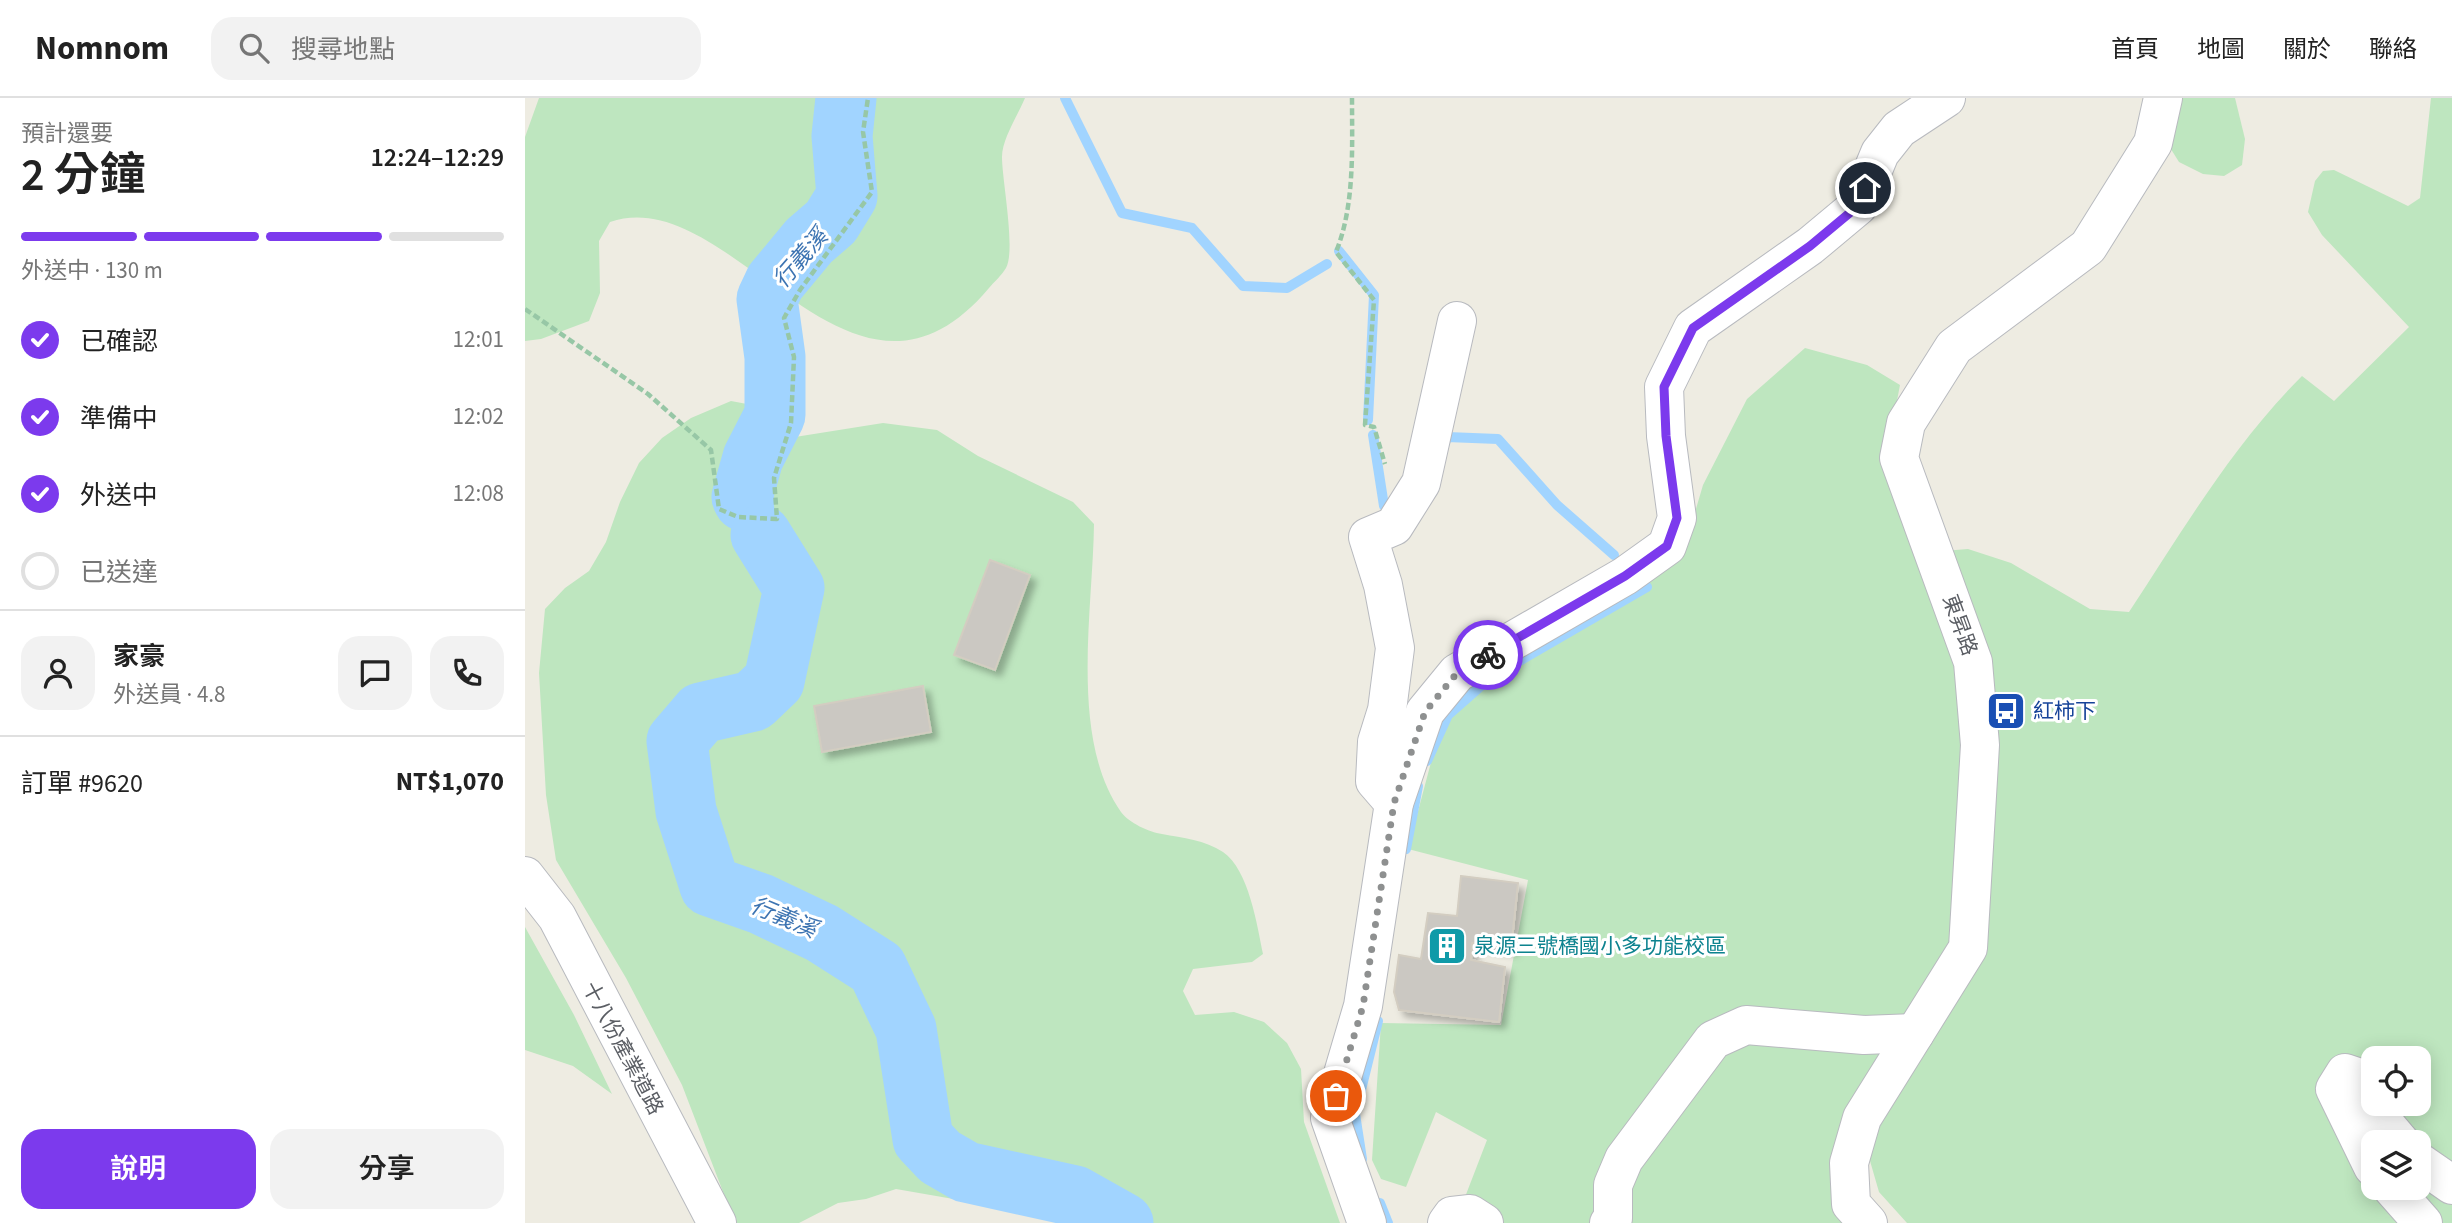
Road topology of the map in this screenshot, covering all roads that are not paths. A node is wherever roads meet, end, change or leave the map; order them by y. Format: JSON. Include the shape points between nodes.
{"nodes":[{"id":1,"x":1945,"y":98,"type":"edge"},
{"id":2,"x":2163,"y":98,"type":"edge"},
{"id":3,"x":1457,"y":321,"type":"dead end"},
{"id":4,"x":1394,"y":803,"type":"junction"},
{"id":5,"x":525,"y":876,"type":"edge"},
{"id":6,"x":1915,"y":1033,"type":"junction"},
{"id":7,"x":2361,"y":1078,"type":"edge"},
{"id":8,"x":2379,"y":1116,"type":"edge"},
{"id":9,"x":2390,"y":1130,"type":"edge"},
{"id":10,"x":2361,"y":1142,"type":"edge"},
{"id":11,"x":2431,"y":1170,"type":"edge"},
{"id":12,"x":2452,"y":1185,"type":"edge"},
{"id":13,"x":2403,"y":1200,"type":"edge"},
{"id":14,"x":717,"y":1223,"type":"edge"},
{"id":15,"x":1367,"y":1223,"type":"edge"},
{"id":16,"x":1447,"y":1223,"type":"edge"},
{"id":17,"x":1484,"y":1223,"type":"edge"},
{"id":18,"x":1609,"y":1223,"type":"edge"},
{"id":19,"x":1868,"y":1223,"type":"edge"},
{"id":20,"x":2423,"y":1223,"type":"edge"}],
"edges":[{"from":1,"to":4,"type":"street","via":[[1899,129],[1886,145],[1858,206],[1810,246],[1693,328],[1664,387],[1677,518],[1667,546],[1625,576],[1457,673],[1425,712]]},
{"from":2,"to":6,"type":"street","name":"東昇路","via":[[2153,144],[2088,247],[1954,347],[1906,423],[1899,458],[1973,662],[1980,745],[1968,948]]},
{"from":3,"to":4,"type":"street","via":[[1422,484],[1394,526],[1368,537],[1395,648],[1387,710],[1377,742],[1375,780]]},
{"from":4,"to":15,"type":"street","via":[[1363,1006],[1330,1118]]},
{"from":5,"to":14,"type":"street","name":"十八份產業道路","via":[[557,917]]},
{"from":6,"to":18,"type":"street","via":[[1864,1035],[1746,1025],[1713,1040],[1624,1159],[1613,1185]]},
{"from":6,"to":19,"type":"street","name":"東昇路","via":[[1862,1118],[1849,1163],[1851,1204]]},
{"from":7,"to":10,"type":"street","via":[[2345,1073],[2335,1089]]},
{"from":8,"to":9,"type":"street"},
{"from":11,"to":12,"type":"street"},
{"from":13,"to":20,"type":"street"},
{"from":16,"to":17,"type":"street","via":[[1452,1216],[1470,1214]]}]}
